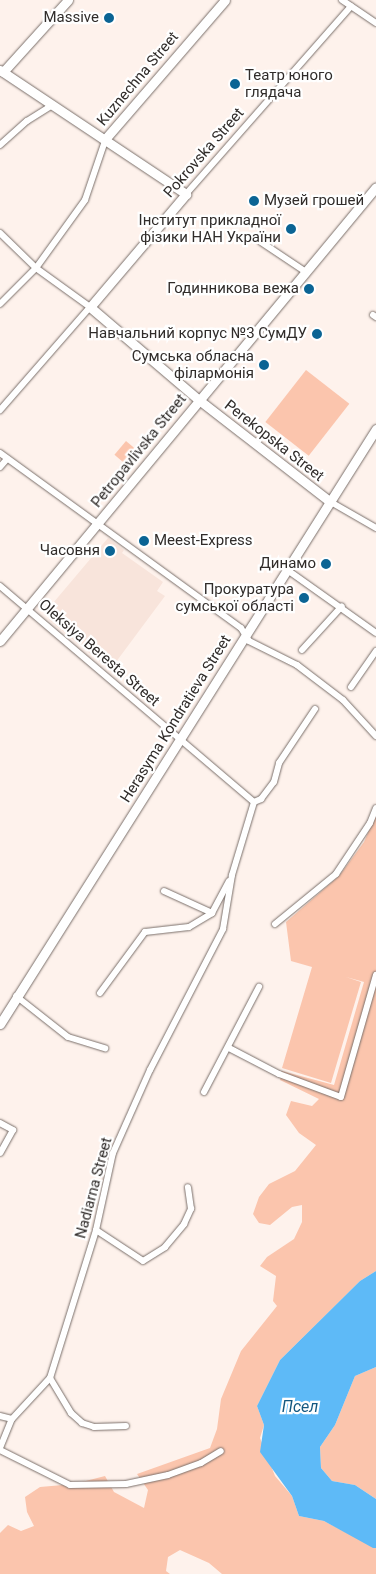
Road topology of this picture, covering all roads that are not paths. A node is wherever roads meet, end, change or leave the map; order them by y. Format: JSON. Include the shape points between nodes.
{"nodes":[{"id":1,"x":68,"y":0,"type":"edge"},
{"id":2,"x":225,"y":0,"type":"edge"},
{"id":3,"x":342,"y":0,"type":"edge"},
{"id":4,"x":351,"y":6,"type":"junction"},
{"id":5,"x":376,"y":23,"type":"edge"},
{"id":6,"x":2,"y":71,"type":"edge"},
{"id":7,"x":53,"y":105,"type":"junction"},
{"id":8,"x":106,"y":138,"type":"junction"},
{"id":9,"x":0,"y":145,"type":"edge"},
{"id":10,"x":376,"y":187,"type":"edge"},
{"id":11,"x":186,"y":194,"type":"junction"},
{"id":12,"x":0,"y":233,"type":"edge"},
{"id":13,"x":261,"y":242,"type":"dead end"},
{"id":14,"x":36,"y":268,"type":"junction"},
{"id":15,"x":306,"y":272,"type":"junction"},
{"id":16,"x":0,"y":304,"type":"edge"},
{"id":17,"x":90,"y":307,"type":"junction"},
{"id":18,"x":199,"y":400,"type":"junction"},
{"id":19,"x":0,"y":410,"type":"edge"},
{"id":20,"x":376,"y":429,"type":"edge"},
{"id":21,"x":0,"y":453,"type":"edge"},
{"id":22,"x":7,"y":459,"type":"junction"},
{"id":23,"x":0,"y":467,"type":"edge"},
{"id":24,"x":329,"y":501,"type":"junction"},
{"id":25,"x":98,"y":524,"type":"junction"},
{"id":26,"x":376,"y":528,"type":"edge"},
{"id":27,"x":286,"y":570,"type":"junction"},
{"id":28,"x":0,"y":586,"type":"edge"},
{"id":29,"x":342,"y":606,"type":"junction"},
{"id":30,"x":26,"y":608,"type":"junction"},
{"id":31,"x":376,"y":633,"type":"edge"},
{"id":32,"x":244,"y":636,"type":"junction"},
{"id":33,"x":0,"y":641,"type":"edge"},
{"id":34,"x":302,"y":650,"type":"dead end"},
{"id":35,"x":376,"y":651,"type":"edge"},
{"id":36,"x":351,"y":687,"type":"dead end"},
{"id":37,"x":315,"y":709,"type":"dead end"},
{"id":38,"x":376,"y":736,"type":"edge"},
{"id":39,"x":181,"y":740,"type":"junction"},
{"id":40,"x":254,"y":802,"type":"junction"},
{"id":41,"x":376,"y":808,"type":"edge"},
{"id":42,"x":232,"y":875,"type":"junction"},
{"id":43,"x":164,"y":891,"type":"dead end"},
{"id":44,"x":212,"y":914,"type":"junction"},
{"id":45,"x":275,"y":924,"type":"dead end"},
{"id":46,"x":376,"y":975,"type":"edge"},
{"id":47,"x":259,"y":987,"type":"dead end"},
{"id":48,"x":100,"y":993,"type":"dead end"},
{"id":49,"x":16,"y":996,"type":"junction"},
{"id":50,"x":0,"y":1024,"type":"edge"},
{"id":51,"x":105,"y":1048,"type":"dead end"},
{"id":52,"x":229,"y":1048,"type":"junction"},
{"id":53,"x":204,"y":1092,"type":"dead end"},
{"id":54,"x":0,"y":1124,"type":"edge"},
{"id":55,"x":0,"y":1153,"type":"edge"},
{"id":56,"x":188,"y":1187,"type":"dead end"},
{"id":57,"x":96,"y":1230,"type":"junction"},
{"id":58,"x":50,"y":1378,"type":"junction"},
{"id":59,"x":0,"y":1416,"type":"edge"},
{"id":60,"x":12,"y":1420,"type":"junction"},
{"id":61,"x":126,"y":1426,"type":"dead end"},
{"id":62,"x":0,"y":1449,"type":"edge"},
{"id":63,"x":221,"y":1451,"type":"dead end"}],
"edges":[{"from":1,"to":6,"type":"street"},
{"from":2,"to":8,"type":"street","name":"Kuznechna Street"},
{"from":3,"to":4,"type":"street"},
{"from":4,"to":5,"type":"street"},
{"from":4,"to":11,"type":"street","name":"Pokrovska Street"},
{"from":6,"to":7,"type":"street"},
{"from":7,"to":8,"type":"street"},
{"from":7,"to":9,"type":"street","via":[[27,121]]},
{"from":8,"to":11,"type":"street"},
{"from":8,"to":14,"type":"street","name":"Kuznechna Street","via":[[85,200]]},
{"from":10,"to":15,"type":"street","name":"Petropavlivska Street"},
{"from":11,"to":17,"type":"street","name":"Pokrovska Street"},
{"from":12,"to":14,"type":"street","name":"Perekopska Street"},
{"from":13,"to":15,"type":"street"},
{"from":14,"to":16,"type":"street","name":"Kuznechna Street"},
{"from":14,"to":17,"type":"street","name":"Perekopska Street"},
{"from":15,"to":18,"type":"street","name":"Petropavlivska Street"},
{"from":17,"to":18,"type":"street","name":"Perekopska Street"},
{"from":17,"to":19,"type":"street","name":"Pokrovska Street"},
{"from":18,"to":24,"type":"street","name":"Perekopska Street"},
{"from":18,"to":25,"type":"street","name":"Petropavlivska Street"},
{"from":20,"to":24,"type":"street","name":"Herasyma Kondratieva Street"},
{"from":21,"to":22,"type":"street"},
{"from":22,"to":23,"type":"street"},
{"from":22,"to":25,"type":"street"},
{"from":24,"to":26,"type":"street","name":"Perekopska Street"},
{"from":24,"to":27,"type":"street","name":"Herasyma Kondratieva Street"},
{"from":25,"to":30,"type":"street","name":"Petropavlivska Street"},
{"from":25,"to":32,"type":"street","via":[[241,628]]},
{"from":27,"to":29,"type":"street"},
{"from":27,"to":32,"type":"street","name":"Herasyma Kondratieva Street"},
{"from":28,"to":30,"type":"street","name":"Oleksiya Beresta Street"},
{"from":29,"to":31,"type":"street"},
{"from":29,"to":34,"type":"street"},
{"from":30,"to":33,"type":"street","name":"Petropavlivska Street"},
{"from":30,"to":39,"type":"street","name":"Oleksiya Beresta Street"},
{"from":32,"to":38,"type":"street","via":[[297,665],[343,700]]},
{"from":32,"to":39,"type":"street","name":"Herasyma Kondratieva Street"},
{"from":35,"to":36,"type":"street"},
{"from":37,"to":40,"type":"street","via":[[279,763],[274,782],[261,800]]},
{"from":39,"to":40,"type":"street","name":"Oleksiya Beresta Street"},
{"from":39,"to":49,"type":"street","name":"Herasyma Kondratieva Street"},
{"from":40,"to":42,"type":"street","name":"Nadiarna Street"},
{"from":41,"to":45,"type":"street","via":[[370,823],[336,874]]},
{"from":42,"to":44,"type":"street","name":"Nadiarna Street"},
{"from":42,"to":57,"type":"street","name":"Nadiarna Street","via":[[222,929],[150,1070],[113,1153]]},
{"from":43,"to":44,"type":"street"},
{"from":44,"to":48,"type":"street","via":[[189,927],[145,932]]},
{"from":46,"to":52,"type":"street","via":[[341,1097],[287,1077]]},
{"from":47,"to":52,"type":"street"},
{"from":49,"to":50,"type":"street","name":"Herasyma Kondratieva Street"},
{"from":49,"to":51,"type":"street","via":[[68,1036]]},
{"from":52,"to":53,"type":"street"},
{"from":54,"to":55,"type":"street","via":[[13,1130]]},
{"from":56,"to":57,"type":"street","via":[[191,1209],[184,1224],[166,1247],[143,1261]]},
{"from":57,"to":58,"type":"street","name":"Nadiarna Street"},
{"from":58,"to":60,"type":"street","name":"Nadiarna Street"},
{"from":58,"to":61,"type":"street","via":[[71,1413],[82,1423],[94,1427]]},
{"from":59,"to":60,"type":"street"},
{"from":60,"to":62,"type":"street","name":"Nadiarna Street"},
{"from":62,"to":63,"type":"street","via":[[70,1485],[126,1484],[168,1475],[201,1463]]}]}
